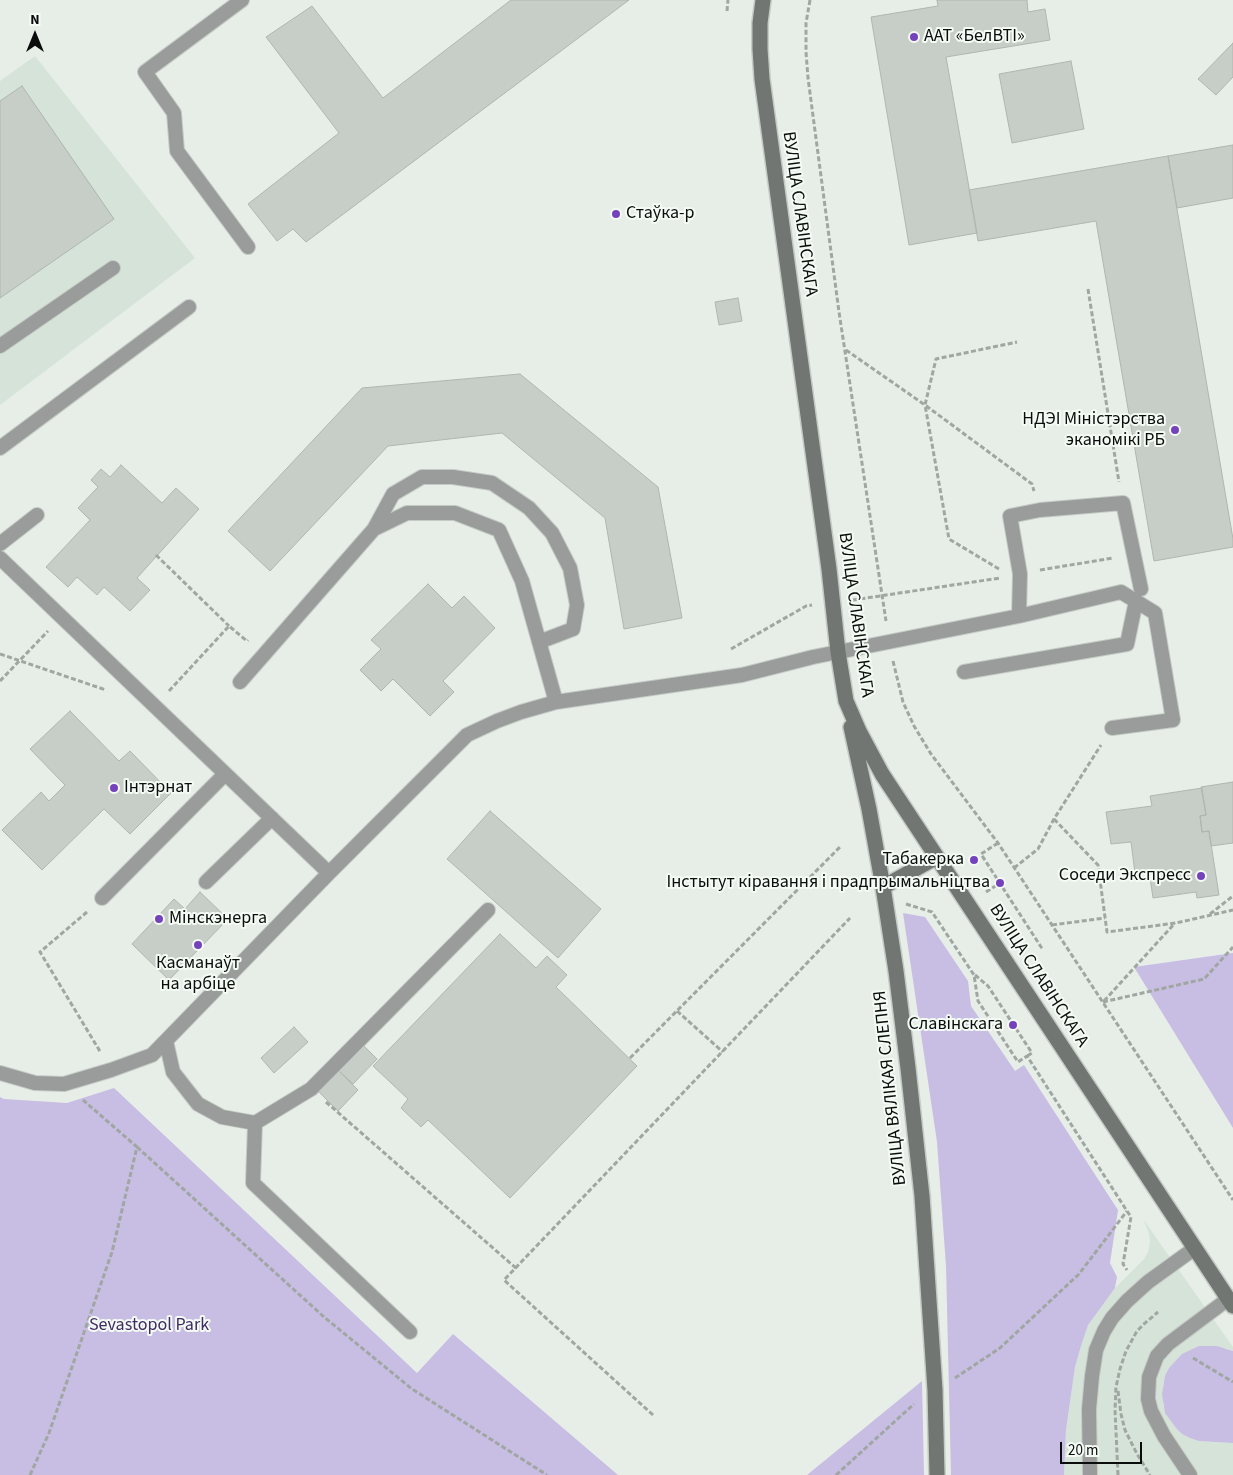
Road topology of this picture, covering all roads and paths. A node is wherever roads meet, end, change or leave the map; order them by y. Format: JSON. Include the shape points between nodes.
{"nodes":[{"id":1,"x":242,"y":0,"type":"edge"},
{"id":2,"x":728,"y":0,"type":"edge"},
{"id":3,"x":763,"y":0,"type":"edge"},
{"id":4,"x":727,"y":11,"type":"dead end"},
{"id":5,"x":248,"y":247,"type":"dead end"},
{"id":6,"x":113,"y":268,"type":"dead end"},
{"id":7,"x":1088,"y":289,"type":"dead end"},
{"id":8,"x":188,"y":308,"type":"dead end"},
{"id":9,"x":1017,"y":342,"type":"dead end"},
{"id":10,"x":0,"y":346,"type":"edge"},
{"id":11,"x":845,"y":349,"type":"dead end"},
{"id":12,"x":925,"y":404,"type":"junction"},
{"id":13,"x":0,"y":448,"type":"edge"},
{"id":14,"x":1122,"y":502,"type":"junction"},
{"id":15,"x":1040,"y":510,"type":"junction"},
{"id":16,"x":37,"y":515,"type":"dead end"},
{"id":17,"x":374,"y":529,"type":"junction"},
{"id":18,"x":0,"y":544,"type":"edge"},
{"id":19,"x":1133,"y":554,"type":"junction"},
{"id":20,"x":156,"y":555,"type":"dead end"},
{"id":21,"x":0,"y":558,"type":"edge"},
{"id":22,"x":1015,"y":575,"type":"junction"},
{"id":23,"x":1138,"y":595,"type":"junction"},
{"id":24,"x":832,"y":604,"type":"junction"},
{"id":25,"x":61,"y":616,"type":"junction"},
{"id":26,"x":1019,"y":616,"type":"junction"},
{"id":27,"x":229,"y":626,"type":"junction"},
{"id":28,"x":253,"y":634,"type":"dead end"},
{"id":29,"x":539,"y":642,"type":"junction"},
{"id":30,"x":731,"y":649,"type":"dead end"},
{"id":31,"x":838,"y":652,"type":"junction"},
{"id":32,"x":0,"y":654,"type":"edge"},
{"id":33,"x":20,"y":661,"type":"junction"},
{"id":34,"x":964,"y":672,"type":"dead end"},
{"id":35,"x":0,"y":681,"type":"edge"},
{"id":36,"x":240,"y":682,"type":"dead end"},
{"id":37,"x":110,"y":691,"type":"dead end"},
{"id":38,"x":846,"y":701,"type":"junction"},
{"id":39,"x":556,"y":702,"type":"junction"},
{"id":40,"x":155,"y":706,"type":"junction"},
{"id":41,"x":1112,"y":728,"type":"joint"},
{"id":42,"x":225,"y":774,"type":"junction"},
{"id":43,"x":272,"y":818,"type":"junction"},
{"id":44,"x":1054,"y":819,"type":"junction"},
{"id":45,"x":998,"y":843,"type":"dead end"},
{"id":46,"x":840,"y":847,"type":"dead end"},
{"id":47,"x":937,"y":857,"type":"junction"},
{"id":48,"x":1014,"y":868,"type":"dead end"},
{"id":49,"x":329,"y":873,"type":"junction"},
{"id":50,"x":206,"y":882,"type":"dead end"},
{"id":51,"x":883,"y":887,"type":"junction"},
{"id":52,"x":1233,"y":896,"type":"edge"},
{"id":53,"x":102,"y":898,"type":"joint"},
{"id":54,"x":903,"y":900,"type":"dead end"},
{"id":55,"x":488,"y":910,"type":"dead end"},
{"id":56,"x":1233,"y":910,"type":"edge"},
{"id":57,"x":1210,"y":914,"type":"junction"},
{"id":58,"x":850,"y":918,"type":"dead end"},
{"id":59,"x":1105,"y":918,"type":"junction"},
{"id":60,"x":1176,"y":923,"type":"junction"},
{"id":61,"x":1052,"y":925,"type":"dead end"},
{"id":62,"x":1233,"y":947,"type":"edge"},
{"id":63,"x":1043,"y":950,"type":"dead end"},
{"id":64,"x":974,"y":975,"type":"junction"},
{"id":65,"x":677,"y":1011,"type":"junction"},
{"id":66,"x":166,"y":1041,"type":"junction"},
{"id":67,"x":723,"y":1052,"type":"junction"},
{"id":68,"x":1027,"y":1056,"type":"junction"},
{"id":69,"x":630,"y":1058,"type":"dead end"},
{"id":70,"x":111,"y":1070,"type":"junction"},
{"id":71,"x":0,"y":1074,"type":"edge"},
{"id":72,"x":64,"y":1084,"type":"junction"},
{"id":73,"x":311,"y":1088,"type":"junction"},
{"id":74,"x":256,"y":1123,"type":"junction"},
{"id":75,"x":137,"y":1147,"type":"junction"},
{"id":76,"x":1127,"y":1211,"type":"junction"},
{"id":77,"x":1195,"y":1248,"type":"junction"},
{"id":78,"x":516,"y":1268,"type":"junction"},
{"id":79,"x":1127,"y":1270,"type":"dead end"},
{"id":80,"x":1231,"y":1302,"type":"edge"},
{"id":81,"x":1158,"y":1312,"type":"dead end"},
{"id":82,"x":410,"y":1332,"type":"dead end"},
{"id":83,"x":1193,"y":1358,"type":"dead end"},
{"id":84,"x":1120,"y":1369,"type":"junction"},
{"id":85,"x":1233,"y":1382,"type":"edge"},
{"id":86,"x":935,"y":1390,"type":"junction"},
{"id":87,"x":653,"y":1415,"type":"dead end"},
{"id":88,"x":30,"y":1475,"type":"edge"},
{"id":89,"x":547,"y":1475,"type":"edge"},
{"id":90,"x":836,"y":1475,"type":"edge"},
{"id":91,"x":938,"y":1475,"type":"edge"},
{"id":92,"x":1090,"y":1475,"type":"edge"},
{"id":93,"x":1118,"y":1475,"type":"edge"},
{"id":94,"x":1150,"y":1475,"type":"edge"},
{"id":95,"x":1190,"y":1475,"type":"edge"}],
"edges":[{"from":1,"to":5,"type":"lane","via":[[145,72],[174,113],[177,151]]},
{"from":2,"to":4,"type":"path"},
{"from":3,"to":24,"type":"street","name":"ВУЛІЦА СЛАВІНСКАГА","via":[[760,23],[762,79]]},
{"from":6,"to":10,"type":"lane"},
{"from":7,"to":14,"type":"path"},
{"from":8,"to":13,"type":"lane"},
{"from":9,"to":12,"type":"path","via":[[936,358]]},
{"from":11,"to":12,"type":"path"},
{"from":12,"to":15,"type":"path","via":[[1032,484]]},
{"from":12,"to":22,"type":"path","via":[[949,538]]},
{"from":14,"to":15,"type":"lane"},
{"from":14,"to":19,"type":"lane"},
{"from":15,"to":22,"type":"lane","via":[[1010,516]]},
{"from":16,"to":18,"type":"lane"},
{"from":17,"to":29,"type":"lane","via":[[407,512],[455,513],[499,530],[522,581]]},
{"from":17,"to":29,"type":"lane","via":[[393,494],[422,476],[452,476],[492,483],[529,508],[552,533],[570,568],[577,605],[573,629]]},
{"from":17,"to":36,"type":"lane"},
{"from":19,"to":22,"type":"path"},
{"from":19,"to":23,"type":"lane"},
{"from":20,"to":27,"type":"path"},
{"from":21,"to":25,"type":"lane"},
{"from":22,"to":24,"type":"path"},
{"from":22,"to":26,"type":"lane"},
{"from":23,"to":26,"type":"lane","via":[[1122,592]]},
{"from":23,"to":34,"type":"lane","via":[[1127,644]]},
{"from":23,"to":41,"type":"lane","via":[[1155,613],[1173,720]]},
{"from":24,"to":30,"type":"path","via":[[806,606]]},
{"from":24,"to":31,"type":"street","name":"ВУЛІЦА СЛАВІНСКАГА"},
{"from":25,"to":33,"type":"path"},
{"from":25,"to":40,"type":"lane"},
{"from":26,"to":31,"type":"lane"},
{"from":27,"to":28,"type":"path","via":[[247,642]]},
{"from":27,"to":40,"type":"path"},
{"from":29,"to":39,"type":"lane"},
{"from":31,"to":38,"type":"street","name":"ВУЛІЦА СЛАВІНСКАГА"},
{"from":31,"to":39,"type":"lane","via":[[742,675]]},
{"from":32,"to":33,"type":"path"},
{"from":33,"to":35,"type":"path"},
{"from":33,"to":37,"type":"path"},
{"from":38,"to":47,"type":"street","name":"ВУЛІЦА СЛАВІНСКАГА","via":[[868,750]]},
{"from":38,"to":51,"type":"street","name":"ВУЛІЦА ВЯЛІКАЯ СЛЕПНЯ"},
{"from":39,"to":49,"type":"lane","via":[[505,718],[467,735]]},
{"from":40,"to":42,"type":"lane"},
{"from":41,"to":44,"type":"path"},
{"from":42,"to":43,"type":"lane"},
{"from":42,"to":53,"type":"lane"},
{"from":43,"to":49,"type":"lane"},
{"from":43,"to":50,"type":"lane"},
{"from":44,"to":48,"type":"path","via":[[1038,849]]},
{"from":44,"to":59,"type":"path","via":[[1098,865]]},
{"from":45,"to":63,"type":"path","via":[[981,854]]},
{"from":46,"to":65,"type":"path"},
{"from":47,"to":51,"type":"street"},
{"from":47,"to":77,"type":"street","name":"ВУЛІЦА СЛАВІНСКАГА"},
{"from":49,"to":66,"type":"lane"},
{"from":51,"to":86,"type":"street","name":"ВУЛІЦА ВЯЛІКАЯ СЛЕПНЯ","via":[[898,981],[922,1196]]},
{"from":52,"to":57,"type":"path"},
{"from":53,"to":70,"type":"path","via":[[40,952]]},
{"from":54,"to":64,"type":"path","via":[[906,904],[932,912]]},
{"from":55,"to":73,"type":"lane"},
{"from":56,"to":57,"type":"path"},
{"from":57,"to":60,"type":"path"},
{"from":58,"to":67,"type":"path"},
{"from":59,"to":60,"type":"path","via":[[1107,932]]},
{"from":59,"to":61,"type":"path"},
{"from":60,"to":62,"type":"path","via":[[1103,1002],[1204,979]]},
{"from":64,"to":68,"type":"path","via":[[988,986],[1032,1053]]},
{"from":64,"to":68,"type":"path","via":[[978,1002],[1018,1062]]},
{"from":65,"to":67,"type":"path"},
{"from":65,"to":69,"type":"path"},
{"from":66,"to":70,"type":"lane","via":[[152,1055]]},
{"from":66,"to":74,"type":"lane","via":[[173,1072],[198,1104],[222,1117]]},
{"from":67,"to":78,"type":"path"},
{"from":68,"to":76,"type":"path"},
{"from":70,"to":72,"type":"lane"},
{"from":71,"to":72,"type":"lane","via":[[35,1083]]},
{"from":72,"to":75,"type":"path"},
{"from":73,"to":74,"type":"lane"},
{"from":73,"to":78,"type":"path"},
{"from":74,"to":82,"type":"lane","via":[[253,1183]]},
{"from":75,"to":88,"type":"path","via":[[112,1252],[49,1433]]},
{"from":75,"to":89,"type":"path","via":[[324,1317],[412,1389]]},
{"from":76,"to":79,"type":"path","via":[[1131,1217],[1123,1264]]},
{"from":76,"to":86,"type":"path","via":[[1079,1274],[1000,1348]]},
{"from":77,"to":80,"type":"street","name":"ВУЛІЦА СЛАВІНСКАГА"},
{"from":77,"to":92,"type":"lane","via":[[1127,1301],[1104,1331],[1096,1350],[1091,1384]]},
{"from":78,"to":87,"type":"path","via":[[504,1280]]},
{"from":80,"to":95,"type":"lane","via":[[1168,1344],[1157,1356],[1149,1377],[1151,1411]]},
{"from":81,"to":84,"type":"path","via":[[1137,1331]]},
{"from":83,"to":85,"type":"path"},
{"from":84,"to":93,"type":"path","via":[[1115,1410]]},
{"from":84,"to":94,"type":"path","via":[[1118,1396],[1122,1422],[1136,1454]]},
{"from":86,"to":90,"type":"path","via":[[918,1400]]},
{"from":86,"to":91,"type":"street","name":"ВУЛІЦА ВЯЛІКАЯ СЛЕПНЯ"}]}
